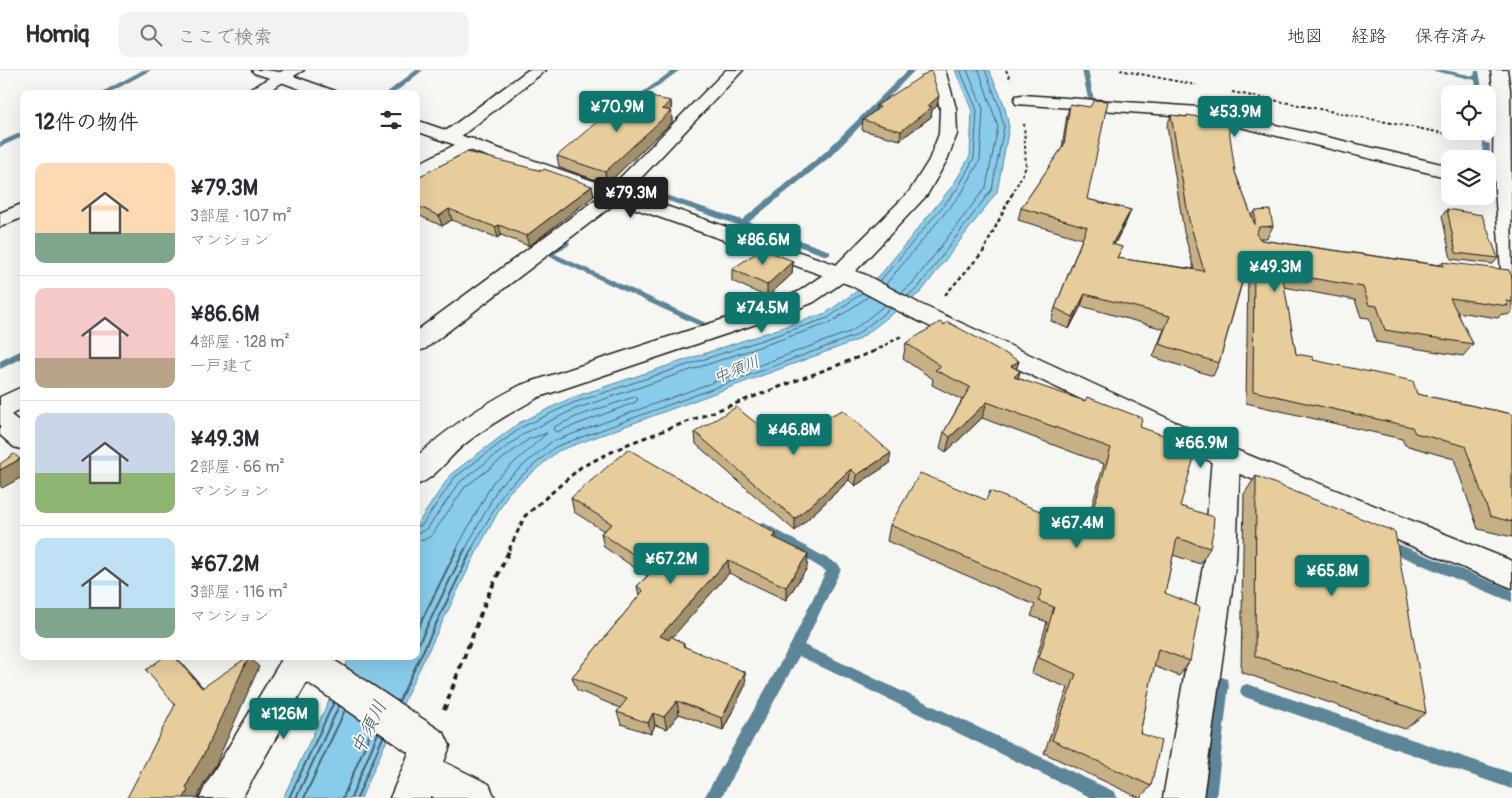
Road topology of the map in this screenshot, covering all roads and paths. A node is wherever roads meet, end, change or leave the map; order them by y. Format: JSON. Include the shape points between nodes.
{"nodes":[{"id":1,"x":260,"y":70,"type":"edge"},
{"id":2,"x":538,"y":70,"type":"edge"},
{"id":3,"x":735,"y":70,"type":"edge"},
{"id":4,"x":937,"y":70,"type":"edge"},
{"id":5,"x":1006,"y":70,"type":"edge"},
{"id":6,"x":1120,"y":70,"type":"edge"},
{"id":7,"x":289,"y":74,"type":"edge"},
{"id":8,"x":1504,"y":75,"type":"edge"},
{"id":9,"x":1204,"y":86,"type":"dead end"},
{"id":10,"x":258,"y":90,"type":"edge"},
{"id":11,"x":321,"y":90,"type":"edge"},
{"id":12,"x":1223,"y":90,"type":"dead end"},
{"id":13,"x":1022,"y":100,"type":"junction"},
{"id":14,"x":1508,"y":103,"type":"edge"},
{"id":15,"x":420,"y":126,"type":"edge"},
{"id":16,"x":449,"y":137,"type":"junction"},
{"id":17,"x":468,"y":143,"type":"junction"},
{"id":18,"x":1501,"y":145,"type":"junction"},
{"id":19,"x":420,"y":170,"type":"edge"},
{"id":20,"x":1441,"y":170,"type":"edge"},
{"id":21,"x":1496,"y":176,"type":"edge"},
{"id":22,"x":1496,"y":184,"type":"edge"},
{"id":23,"x":614,"y":195,"type":"junction"},
{"id":24,"x":1510,"y":205,"type":"edge"},
{"id":25,"x":20,"y":211,"type":"edge"},
{"id":26,"x":0,"y":221,"type":"edge"},
{"id":27,"x":1506,"y":273,"type":"edge"},
{"id":28,"x":849,"y":276,"type":"junction"},
{"id":29,"x":920,"y":312,"type":"junction"},
{"id":30,"x":420,"y":340,"type":"edge"},
{"id":31,"x":20,"y":397,"type":"edge"},
{"id":32,"x":0,"y":409,"type":"edge"},
{"id":33,"x":0,"y":420,"type":"edge"},
{"id":34,"x":20,"y":437,"type":"edge"},
{"id":35,"x":1226,"y":457,"type":"junction"},
{"id":36,"x":420,"y":470,"type":"edge"},
{"id":37,"x":1512,"y":575,"type":"edge"},
{"id":38,"x":308,"y":662,"type":"edge"},
{"id":39,"x":417,"y":761,"type":"edge"},
{"id":40,"x":220,"y":798,"type":"edge"},
{"id":41,"x":475,"y":798,"type":"edge"},
{"id":42,"x":1183,"y":798,"type":"edge"}],
"edges":[{"from":1,"to":7,"type":"street"},
{"from":2,"to":16,"type":"street"},
{"from":3,"to":23,"type":"street"},
{"from":4,"to":28,"type":"street","via":[[948,108],[948,134],[938,160],[917,195]]},
{"from":5,"to":13,"type":"path"},
{"from":6,"to":9,"type":"path"},
{"from":7,"to":10,"type":"street"},
{"from":7,"to":11,"type":"street"},
{"from":8,"to":14,"type":"street"},
{"from":12,"to":18,"type":"path"},
{"from":13,"to":20,"type":"street","via":[[1199,112]]},
{"from":13,"to":29,"type":"path","via":[[1026,167],[983,252]]},
{"from":14,"to":18,"type":"street"},
{"from":15,"to":16,"type":"street"},
{"from":16,"to":17,"type":"street"},
{"from":17,"to":19,"type":"street"},
{"from":17,"to":23,"type":"street"},
{"from":18,"to":21,"type":"street"},
{"from":22,"to":24,"type":"street"},
{"from":23,"to":28,"type":"street"},
{"from":23,"to":30,"type":"street"},
{"from":24,"to":27,"type":"street"},
{"from":25,"to":26,"type":"street"},
{"from":28,"to":29,"type":"street"},
{"from":28,"to":36,"type":"street","via":[[775,310],[530,391],[492,411],[455,437]]},
{"from":29,"to":35,"type":"street"},
{"from":29,"to":39,"type":"path","via":[[918,326],[867,356],[628,444],[581,468],[554,489],[525,516]]},
{"from":31,"to":32,"type":"street"},
{"from":33,"to":34,"type":"street"},
{"from":35,"to":37,"type":"street"},
{"from":35,"to":42,"type":"street","via":[[1220,560]]},
{"from":38,"to":39,"type":"street"},
{"from":38,"to":40,"type":"street"},
{"from":39,"to":41,"type":"street"}]}
